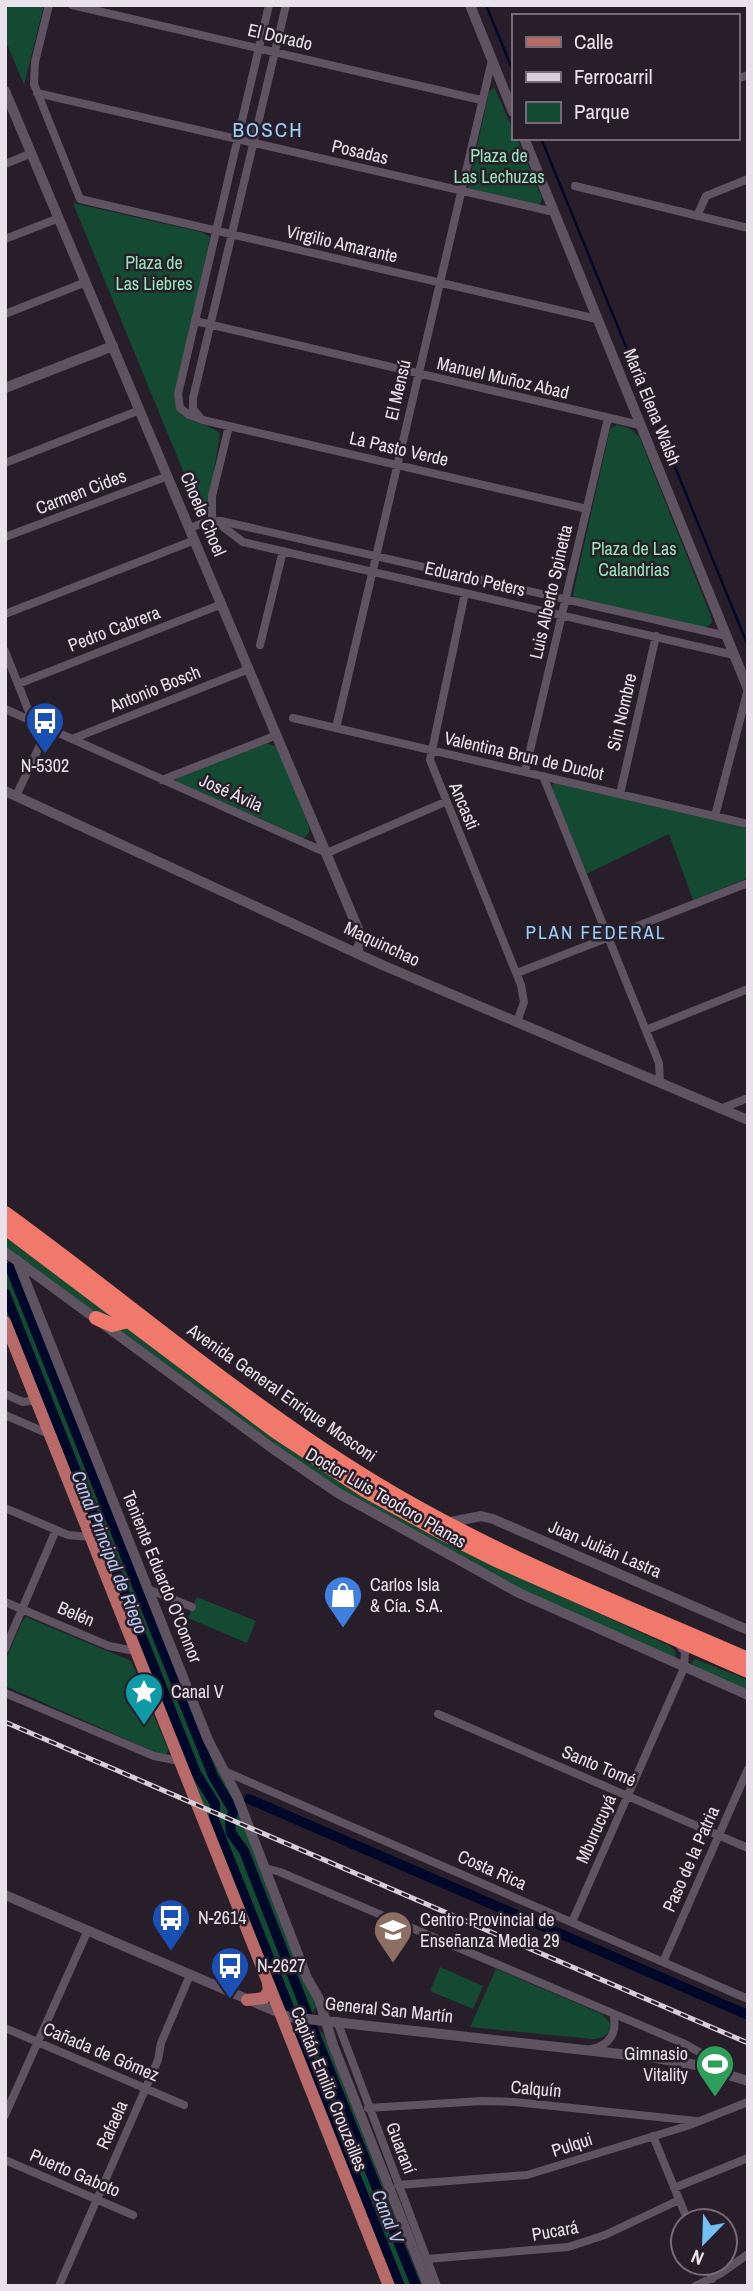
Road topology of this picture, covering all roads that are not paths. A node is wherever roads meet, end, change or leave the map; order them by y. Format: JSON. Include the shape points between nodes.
{"nodes":[{"id":1,"x":49,"y":5,"type":"edge"},
{"id":2,"x":72,"y":5,"type":"edge"},
{"id":3,"x":269,"y":5,"type":"edge"},
{"id":4,"x":286,"y":5,"type":"edge"},
{"id":5,"x":470,"y":5,"type":"edge"},
{"id":6,"x":258,"y":49,"type":"junction"},
{"id":7,"x":275,"y":52,"type":"junction"},
{"id":8,"x":492,"y":60,"type":"junction"},
{"id":9,"x":5,"y":91,"type":"edge"},
{"id":10,"x":37,"y":93,"type":"junction"},
{"id":11,"x":481,"y":100,"type":"junction"},
{"id":12,"x":512,"y":110,"type":"edge"},
{"id":13,"x":237,"y":140,"type":"junction"},
{"id":14,"x":525,"y":140,"type":"edge"},
{"id":15,"x":253,"y":144,"type":"junction"},
{"id":16,"x":32,"y":153,"type":"junction"},
{"id":17,"x":5,"y":164,"type":"edge"},
{"id":18,"x":748,"y":179,"type":"edge"},
{"id":19,"x":575,"y":186,"type":"dead end"},
{"id":20,"x":460,"y":191,"type":"junction"},
{"id":21,"x":554,"y":212,"type":"junction"},
{"id":22,"x":697,"y":216,"type":"junction"},
{"id":23,"x":59,"y":218,"type":"junction"},
{"id":24,"x":748,"y":228,"type":"edge"},
{"id":25,"x":216,"y":231,"type":"junction"},
{"id":26,"x":232,"y":235,"type":"junction"},
{"id":27,"x":5,"y":239,"type":"edge"},
{"id":28,"x":86,"y":282,"type":"junction"},
{"id":29,"x":439,"y":283,"type":"junction"},
{"id":30,"x":5,"y":314,"type":"edge"},
{"id":31,"x":597,"y":319,"type":"junction"},
{"id":32,"x":195,"y":321,"type":"junction"},
{"id":33,"x":210,"y":325,"type":"junction"},
{"id":34,"x":113,"y":346,"type":"junction"},
{"id":35,"x":418,"y":374,"type":"junction"},
{"id":36,"x":5,"y":388,"type":"edge"},
{"id":37,"x":140,"y":410,"type":"junction"},
{"id":38,"x":608,"y":418,"type":"junction"},
{"id":39,"x":203,"y":420,"type":"junction"},
{"id":40,"x":640,"y":425,"type":"junction"},
{"id":41,"x":229,"y":426,"type":"junction"},
{"id":42,"x":5,"y":463,"type":"edge"},
{"id":43,"x":397,"y":465,"type":"junction"},
{"id":44,"x":168,"y":476,"type":"junction"},
{"id":45,"x":587,"y":509,"type":"junction"},
{"id":46,"x":214,"y":520,"type":"junction"},
{"id":47,"x":190,"y":528,"type":"junction"},
{"id":48,"x":5,"y":537,"type":"edge"},
{"id":49,"x":195,"y":540,"type":"junction"},
{"id":50,"x":283,"y":551,"type":"junction"},
{"id":51,"x":376,"y":557,"type":"junction"},
{"id":52,"x":373,"y":571,"type":"junction"},
{"id":53,"x":466,"y":593,"type":"junction"},
{"id":54,"x":565,"y":600,"type":"junction"},
{"id":55,"x":222,"y":604,"type":"junction"},
{"id":56,"x":5,"y":614,"type":"edge"},
{"id":57,"x":562,"y":615,"type":"junction"},
{"id":58,"x":656,"y":636,"type":"junction"},
{"id":59,"x":726,"y":636,"type":"junction"},
{"id":60,"x":260,"y":645,"type":"dead end"},
{"id":61,"x":5,"y":651,"type":"edge"},
{"id":62,"x":734,"y":655,"type":"junction"},
{"id":63,"x":249,"y":669,"type":"junction"},
{"id":64,"x":745,"y":676,"type":"edge"},
{"id":65,"x":18,"y":684,"type":"junction"},
{"id":66,"x":748,"y":689,"type":"edge"},
{"id":67,"x":5,"y":709,"type":"edge"},
{"id":68,"x":293,"y":718,"type":"dead end"},
{"id":69,"x":33,"y":722,"type":"junction"},
{"id":70,"x":47,"y":728,"type":"junction"},
{"id":71,"x":336,"y":728,"type":"junction"},
{"id":72,"x":277,"y":735,"type":"junction"},
{"id":73,"x":72,"y":739,"type":"junction"},
{"id":74,"x":431,"y":750,"type":"junction"},
{"id":75,"x":524,"y":772,"type":"junction"},
{"id":76,"x":543,"y":776,"type":"junction"},
{"id":77,"x":162,"y":780,"type":"junction"},
{"id":78,"x":10,"y":793,"type":"edge"},
{"id":79,"x":620,"y":794,"type":"junction"},
{"id":80,"x":446,"y":802,"type":"junction"},
{"id":81,"x":715,"y":816,"type":"junction"},
{"id":82,"x":748,"y":824,"type":"edge"},
{"id":83,"x":327,"y":853,"type":"junction"},
{"id":84,"x":748,"y":883,"type":"edge"},
{"id":85,"x":608,"y":938,"type":"junction"},
{"id":86,"x":357,"y":952,"type":"junction"},
{"id":87,"x":517,"y":973,"type":"junction"},
{"id":88,"x":748,"y":989,"type":"edge"},
{"id":89,"x":517,"y":1022,"type":"junction"},
{"id":90,"x":646,"y":1030,"type":"junction"},
{"id":91,"x":660,"y":1083,"type":"junction"},
{"id":92,"x":748,"y":1098,"type":"edge"},
{"id":93,"x":720,"y":1109,"type":"junction"},
{"id":94,"x":748,"y":1120,"type":"edge"},
{"id":95,"x":5,"y":1213,"type":"edge"},
{"id":96,"x":5,"y":1228,"type":"edge"},
{"id":97,"x":5,"y":1252,"type":"edge"},
{"id":98,"x":17,"y":1260,"type":"junction"},
{"id":99,"x":50,"y":1285,"type":"junction"},
{"id":100,"x":33,"y":1300,"type":"junction"},
{"id":101,"x":96,"y":1318,"type":"junction"},
{"id":102,"x":129,"y":1321,"type":"junction"},
{"id":103,"x":5,"y":1322,"type":"edge"},
{"id":104,"x":5,"y":1394,"type":"edge"},
{"id":105,"x":36,"y":1400,"type":"junction"},
{"id":106,"x":5,"y":1415,"type":"edge"},
{"id":107,"x":49,"y":1434,"type":"junction"},
{"id":108,"x":5,"y":1508,"type":"edge"},
{"id":109,"x":446,"y":1523,"type":"junction"},
{"id":110,"x":56,"y":1530,"type":"junction"},
{"id":111,"x":90,"y":1537,"type":"junction"},
{"id":112,"x":148,"y":1589,"type":"junction"},
{"id":113,"x":5,"y":1602,"type":"edge"},
{"id":114,"x":192,"y":1607,"type":"dead end"},
{"id":115,"x":22,"y":1609,"type":"junction"},
{"id":116,"x":748,"y":1630,"type":"edge"},
{"id":117,"x":669,"y":1637,"type":"junction"},
{"id":118,"x":5,"y":1649,"type":"edge"},
{"id":119,"x":135,"y":1651,"type":"junction"},
{"id":120,"x":748,"y":1659,"type":"edge"},
{"id":121,"x":684,"y":1668,"type":"junction"},
{"id":122,"x":748,"y":1671,"type":"edge"},
{"id":123,"x":5,"y":1693,"type":"edge"},
{"id":124,"x":748,"y":1695,"type":"edge"},
{"id":125,"x":438,"y":1714,"type":"dead end"},
{"id":126,"x":179,"y":1761,"type":"junction"},
{"id":127,"x":748,"y":1769,"type":"edge"},
{"id":128,"x":224,"y":1770,"type":"junction"},
{"id":129,"x":628,"y":1796,"type":"junction"},
{"id":130,"x":719,"y":1835,"type":"junction"},
{"id":131,"x":748,"y":1847,"type":"edge"},
{"id":132,"x":265,"y":1868,"type":"junction"},
{"id":133,"x":5,"y":1895,"type":"edge"},
{"id":134,"x":572,"y":1922,"type":"junction"},
{"id":135,"x":88,"y":1930,"type":"junction"},
{"id":136,"x":663,"y":1962,"type":"junction"},
{"id":137,"x":190,"y":1975,"type":"junction"},
{"id":138,"x":268,"y":1984,"type":"junction"},
{"id":139,"x":748,"y":1999,"type":"edge"},
{"id":140,"x":247,"y":2000,"type":"junction"},
{"id":141,"x":280,"y":2014,"type":"junction"},
{"id":142,"x":613,"y":2014,"type":"junction"},
{"id":143,"x":331,"y":2021,"type":"junction"},
{"id":144,"x":5,"y":2028,"type":"edge"},
{"id":145,"x":38,"y":2042,"type":"junction"},
{"id":146,"x":592,"y":2049,"type":"junction"},
{"id":147,"x":732,"y":2075,"type":"junction"},
{"id":148,"x":748,"y":2081,"type":"edge"},
{"id":149,"x":145,"y":2089,"type":"junction"},
{"id":150,"x":748,"y":2102,"type":"edge"},
{"id":151,"x":184,"y":2105,"type":"dead end"},
{"id":152,"x":368,"y":2108,"type":"junction"},
{"id":153,"x":5,"y":2116,"type":"edge"},
{"id":154,"x":701,"y":2122,"type":"junction"},
{"id":155,"x":653,"y":2136,"type":"junction"},
{"id":156,"x":748,"y":2158,"type":"edge"},
{"id":157,"x":5,"y":2160,"type":"edge"},
{"id":158,"x":398,"y":2185,"type":"junction"},
{"id":159,"x":674,"y":2188,"type":"junction"},
{"id":160,"x":97,"y":2200,"type":"junction"},
{"id":161,"x":679,"y":2200,"type":"junction"},
{"id":162,"x":682,"y":2207,"type":"edge"},
{"id":163,"x":133,"y":2215,"type":"dead end"},
{"id":164,"x":748,"y":2254,"type":"edge"},
{"id":165,"x":427,"y":2259,"type":"junction"},
{"id":166,"x":712,"y":2279,"type":"joint"},
{"id":167,"x":59,"y":2286,"type":"edge"},
{"id":168,"x":389,"y":2286,"type":"edge"},
{"id":169,"x":428,"y":2286,"type":"edge"},
{"id":170,"x":437,"y":2286,"type":"edge"},
{"id":171,"x":695,"y":2286,"type":"edge"}],
"edges":[{"from":1,"to":10,"type":"street","via":[[35,62]]},
{"from":2,"to":6,"type":"street","name":"El Dorado"},
{"from":3,"to":6,"type":"street"},
{"from":4,"to":7,"type":"street"},
{"from":5,"to":8,"type":"street"},
{"from":6,"to":7,"type":"street","name":"El Dorado"},
{"from":6,"to":13,"type":"street"},
{"from":7,"to":11,"type":"street","name":"El Dorado"},
{"from":7,"to":15,"type":"street"},
{"from":8,"to":11,"type":"street","name":"El Mensú"},
{"from":8,"to":12,"type":"street"},
{"from":9,"to":16,"type":"street","name":"Choele Choel"},
{"from":10,"to":13,"type":"street","name":"Posadas"},
{"from":10,"to":25,"type":"street","name":"Virgilio Amarante","via":[[80,199]]},
{"from":11,"to":20,"type":"street","name":"El Mensú"},
{"from":13,"to":15,"type":"street","name":"Posadas"},
{"from":13,"to":25,"type":"street"},
{"from":14,"to":21,"type":"street","name":"María Elena Walsh"},
{"from":15,"to":20,"type":"street","name":"Posadas"},
{"from":15,"to":26,"type":"street"},
{"from":16,"to":17,"type":"street"},
{"from":16,"to":23,"type":"street","name":"Choele Choel"},
{"from":18,"to":22,"type":"street","via":[[706,196]]},
{"from":19,"to":22,"type":"street"},
{"from":20,"to":21,"type":"street","name":"Posadas"},
{"from":20,"to":29,"type":"street","name":"El Mensú"},
{"from":21,"to":31,"type":"street","name":"María Elena Walsh"},
{"from":22,"to":24,"type":"street"},
{"from":23,"to":27,"type":"street"},
{"from":23,"to":28,"type":"street","name":"Choele Choel"},
{"from":25,"to":26,"type":"street","name":"Virgilio Amarante"},
{"from":25,"to":32,"type":"street"},
{"from":26,"to":29,"type":"street","name":"Virgilio Amarante"},
{"from":26,"to":33,"type":"street"},
{"from":28,"to":30,"type":"street"},
{"from":28,"to":34,"type":"street","name":"Choele Choel"},
{"from":29,"to":31,"type":"street","name":"Virgilio Amarante"},
{"from":29,"to":35,"type":"street","name":"El Mensú"},
{"from":31,"to":40,"type":"street","name":"María Elena Walsh"},
{"from":32,"to":33,"type":"street","name":"Manuel Muñoz Abad"},
{"from":32,"to":39,"type":"street","via":[[178,400],[184,412]]},
{"from":33,"to":35,"type":"street","name":"Manuel Muñoz Abad"},
{"from":33,"to":39,"type":"street","via":[[192,404]]},
{"from":34,"to":36,"type":"street"},
{"from":34,"to":37,"type":"street","name":"Choele Choel"},
{"from":35,"to":38,"type":"street","name":"Manuel Muñoz Abad"},
{"from":35,"to":43,"type":"street","name":"El Mensú"},
{"from":37,"to":42,"type":"street"},
{"from":37,"to":44,"type":"street","name":"Choele Choel"},
{"from":38,"to":40,"type":"street","name":"Manuel Muñoz Abad"},
{"from":38,"to":45,"type":"street","name":"Luis Alberto Spinetta"},
{"from":39,"to":41,"type":"street","name":"La Pasto Verde"},
{"from":40,"to":59,"type":"street","name":"María Elena Walsh"},
{"from":41,"to":43,"type":"street","name":"La Pasto Verde"},
{"from":41,"to":46,"type":"street","via":[[212,496]]},
{"from":43,"to":45,"type":"street","name":"La Pasto Verde"},
{"from":43,"to":51,"type":"street","name":"El Mensú"},
{"from":44,"to":47,"type":"street","name":"Choele Choel"},
{"from":44,"to":48,"type":"street","name":"Carmen Cides"},
{"from":45,"to":54,"type":"street","name":"Luis Alberto Spinetta"},
{"from":46,"to":47,"type":"street"},
{"from":46,"to":50,"type":"street","name":"Eduardo Peters","via":[[239,540]]},
{"from":46,"to":51,"type":"street","name":"Eduardo Peters"},
{"from":47,"to":49,"type":"street","name":"Choele Choel"},
{"from":49,"to":55,"type":"street","name":"Choele Choel"},
{"from":49,"to":56,"type":"street"},
{"from":50,"to":52,"type":"street","name":"Eduardo Peters"},
{"from":50,"to":60,"type":"street"},
{"from":51,"to":52,"type":"street","name":"El Mensú"},
{"from":51,"to":54,"type":"street","name":"Eduardo Peters"},
{"from":52,"to":53,"type":"street","name":"Eduardo Peters"},
{"from":52,"to":71,"type":"street","name":"El Mensú"},
{"from":53,"to":57,"type":"street","name":"Eduardo Peters"},
{"from":53,"to":74,"type":"street","name":"Ancasti"},
{"from":54,"to":57,"type":"street","name":"Luis Alberto Spinetta"},
{"from":54,"to":59,"type":"street","name":"Eduardo Peters"},
{"from":55,"to":63,"type":"street","name":"Choele Choel"},
{"from":55,"to":65,"type":"street","name":"Pedro Cabrera"},
{"from":57,"to":58,"type":"street","name":"Eduardo Peters"},
{"from":57,"to":75,"type":"street","name":"Luis Alberto Spinetta"},
{"from":58,"to":62,"type":"street","name":"Eduardo Peters"},
{"from":58,"to":79,"type":"street","name":"Sin Nombre"},
{"from":59,"to":62,"type":"street","name":"María Elena Walsh"},
{"from":61,"to":65,"type":"street"},
{"from":62,"to":64,"type":"street","name":"María Elena Walsh"},
{"from":63,"to":72,"type":"street","name":"Choele Choel"},
{"from":63,"to":73,"type":"street","name":"Antonio Bosch"},
{"from":64,"to":66,"type":"street","name":"María Elena Walsh"},
{"from":65,"to":69,"type":"street"},
{"from":66,"to":81,"type":"street"},
{"from":67,"to":69,"type":"street","name":"José Ávila"},
{"from":68,"to":71,"type":"street","name":"Valentina Brun de Duclot"},
{"from":69,"to":70,"type":"street","name":"José Ávila"},
{"from":70,"to":73,"type":"street","name":"José Ávila"},
{"from":70,"to":78,"type":"street"},
{"from":71,"to":74,"type":"street","name":"Valentina Brun de Duclot"},
{"from":72,"to":77,"type":"street"},
{"from":72,"to":83,"type":"street","name":"Choele Choel"},
{"from":73,"to":77,"type":"street","name":"José Ávila"},
{"from":74,"to":75,"type":"street","name":"Valentina Brun de Duclot"},
{"from":74,"to":80,"type":"street","name":"Ancasti","via":[[431,765]]},
{"from":75,"to":76,"type":"street","name":"Valentina Brun de Duclot"},
{"from":76,"to":79,"type":"street","name":"Valentina Brun de Duclot"},
{"from":76,"to":85,"type":"street"},
{"from":77,"to":83,"type":"street","name":"José Ávila"},
{"from":78,"to":86,"type":"street","name":"Maquinchao"},
{"from":79,"to":81,"type":"street","name":"Valentina Brun de Duclot"},
{"from":80,"to":83,"type":"street"},
{"from":80,"to":87,"type":"street","name":"Ancasti"},
{"from":81,"to":82,"type":"street","name":"Valentina Brun de Duclot"},
{"from":83,"to":86,"type":"street","name":"Choele Choel","via":[[360,934]]},
{"from":84,"to":85,"type":"street"},
{"from":85,"to":87,"type":"street"},
{"from":85,"to":90,"type":"street"},
{"from":86,"to":89,"type":"street","name":"Maquinchao"},
{"from":87,"to":89,"type":"street","name":"Ancasti","via":[[524,997]]},
{"from":88,"to":90,"type":"street"},
{"from":89,"to":91,"type":"street","name":"Maquinchao"},
{"from":90,"to":91,"type":"street","via":[[660,1066]]},
{"from":91,"to":93,"type":"street","name":"Maquinchao"},
{"from":92,"to":93,"type":"street"},
{"from":93,"to":94,"type":"street","name":"Maquinchao"},
{"from":95,"to":109,"type":"highway","name":"Avenida General Enrique Mosconi","via":[[307,1439]]},
{"from":96,"to":102,"type":"highway","name":"Avenida General Enrique Mosconi"},
{"from":97,"to":98,"type":"street","name":"Doctor Luis Teodoro Planas"},
{"from":98,"to":99,"type":"street","name":"Doctor Luis Teodoro Planas"},
{"from":98,"to":100,"type":"street","name":"Teniente Eduardo O'Connor"},
{"from":99,"to":100,"type":"street","via":[[37,1288]]},
{"from":99,"to":101,"type":"street","name":"Doctor Luis Teodoro Planas"},
{"from":100,"to":112,"type":"street","name":"Teniente Eduardo O'Connor"},
{"from":101,"to":102,"type":"highway","via":[[113,1325]]},
{"from":101,"to":121,"type":"street","name":"Doctor Luis Teodoro Planas","via":[[338,1493],[519,1593]]},
{"from":102,"to":117,"type":"highway","name":"Avenida General Enrique Mosconi","via":[[276,1432],[364,1490],[469,1547]]},
{"from":103,"to":105,"type":"main road"},
{"from":104,"to":105,"type":"street","via":[[23,1402]]},
{"from":105,"to":107,"type":"main road"},
{"from":106,"to":107,"type":"street"},
{"from":107,"to":111,"type":"main road"},
{"from":108,"to":110,"type":"street"},
{"from":109,"to":116,"type":"street","name":"Juan Julián Lastra","via":[[481,1517],[493,1520]]},
{"from":109,"to":120,"type":"highway","name":"Avenida General Enrique Mosconi"},
{"from":110,"to":111,"type":"street"},
{"from":110,"to":115,"type":"street"},
{"from":111,"to":119,"type":"main road"},
{"from":112,"to":114,"type":"street"},
{"from":112,"to":128,"type":"street","name":"Teniente Eduardo O'Connor"},
{"from":113,"to":115,"type":"street","name":"Belén"},
{"from":115,"to":118,"type":"street"},
{"from":115,"to":119,"type":"street","name":"Belén","via":[[109,1646]]},
{"from":117,"to":121,"type":"street","via":[[685,1652]]},
{"from":117,"to":122,"type":"highway","name":"Avenida General Enrique Mosconi"},
{"from":119,"to":126,"type":"main road"},
{"from":121,"to":124,"type":"street","name":"Doctor Luis Teodoro Planas"},
{"from":121,"to":129,"type":"street","name":"Mburucuyá"},
{"from":123,"to":126,"type":"street","via":[[154,1756]]},
{"from":125,"to":129,"type":"street","name":"Santo Tomé"},
{"from":126,"to":138,"type":"main road"},
{"from":127,"to":130,"type":"street","name":"Paso de la Patria"},
{"from":128,"to":132,"type":"street","name":"Teniente Eduardo O'Connor"},
{"from":128,"to":134,"type":"street","name":"Costa Rica"},
{"from":129,"to":130,"type":"street","name":"Santo Tomé"},
{"from":129,"to":134,"type":"street","name":"Mburucuyá"},
{"from":130,"to":131,"type":"street","name":"Santo Tomé"},
{"from":130,"to":136,"type":"street","name":"Paso de la Patria"},
{"from":132,"to":142,"type":"street"},
{"from":132,"to":143,"type":"street","name":"Teniente Eduardo O'Connor","via":[[307,1978]]},
{"from":133,"to":135,"type":"street","name":"General San Martín"},
{"from":134,"to":136,"type":"street","name":"Costa Rica"},
{"from":135,"to":137,"type":"street","name":"General San Martín"},
{"from":135,"to":145,"type":"street"},
{"from":136,"to":139,"type":"street","name":"Costa Rica"},
{"from":137,"to":140,"type":"street","name":"General San Martín"},
{"from":137,"to":149,"type":"street","name":"Rafaela"},
{"from":138,"to":140,"type":"main road","via":[[264,1998]]},
{"from":138,"to":141,"type":"main road","name":"Capitán Emilio Crouzeilles"},
{"from":140,"to":141,"type":"street","name":"General San Martín"},
{"from":141,"to":143,"type":"street","name":"General San Martín"},
{"from":141,"to":168,"type":"main road","name":"Capitán Emilio Crouzeilles"},
{"from":142,"to":146,"type":"street","via":[[612,2036],[605,2045]]},
{"from":142,"to":147,"type":"street","via":[[695,2049]]},
{"from":143,"to":146,"type":"street","name":"General San Martín"},
{"from":143,"to":152,"type":"street","name":"Guaraní"},
{"from":143,"to":169,"type":"street","name":"Capitán Emilio Crouzeilles"},
{"from":144,"to":145,"type":"street","name":"Cañada de Gómez"},
{"from":145,"to":149,"type":"street","name":"Cañada de Gómez"},
{"from":145,"to":153,"type":"street"},
{"from":146,"to":147,"type":"street","name":"General San Martín","via":[[676,2061]]},
{"from":147,"to":148,"type":"street","name":"General San Martín"},
{"from":149,"to":151,"type":"street","name":"Cañada de Gómez"},
{"from":149,"to":160,"type":"street","name":"Rafaela"},
{"from":150,"to":154,"type":"street","name":"Pulqui"},
{"from":152,"to":154,"type":"street","name":"Calquín","via":[[515,2102]]},
{"from":152,"to":158,"type":"street","name":"Guaraní"},
{"from":154,"to":155,"type":"street","name":"Pulqui"},
{"from":155,"to":158,"type":"street","name":"Pulqui","via":[[527,2175]]},
{"from":155,"to":159,"type":"street"},
{"from":156,"to":159,"type":"street"},
{"from":157,"to":160,"type":"street","name":"Puerto Gaboto"},
{"from":158,"to":165,"type":"street","name":"Guaraní"},
{"from":159,"to":161,"type":"street"},
{"from":160,"to":163,"type":"street","name":"Puerto Gaboto"},
{"from":160,"to":167,"type":"street","name":"Rafaela"},
{"from":161,"to":162,"type":"street"},
{"from":161,"to":165,"type":"street","name":"Pucará","via":[[568,2247]]},
{"from":164,"to":166,"type":"street"},
{"from":165,"to":170,"type":"street","name":"Guaraní"},
{"from":166,"to":171,"type":"street"}]}
